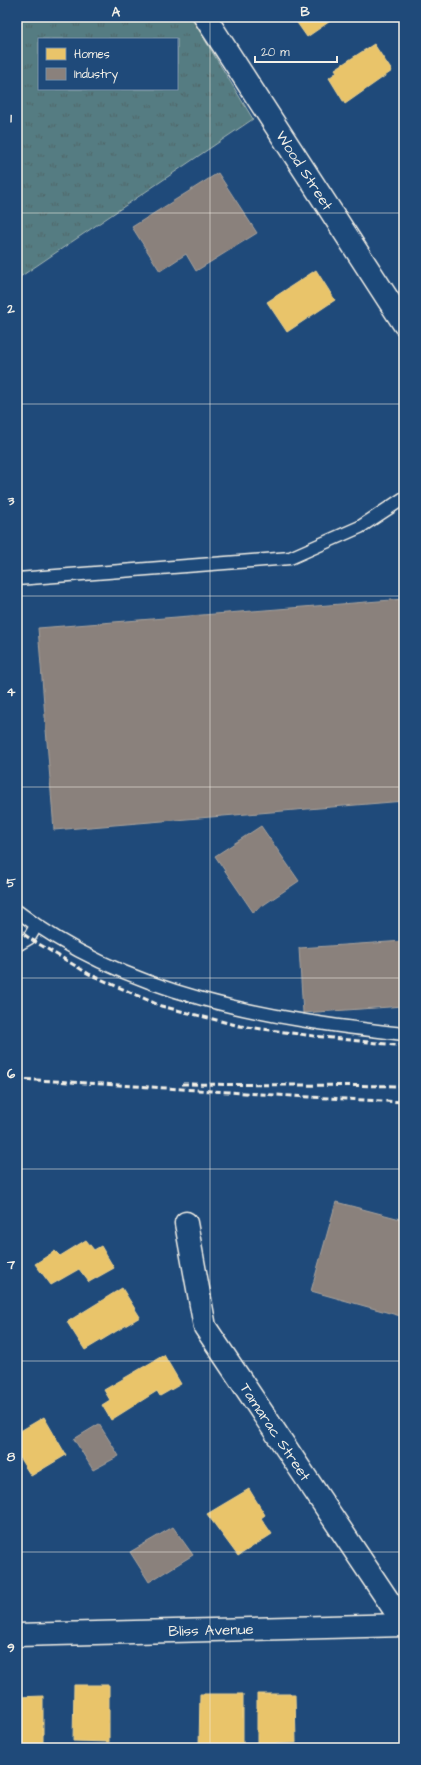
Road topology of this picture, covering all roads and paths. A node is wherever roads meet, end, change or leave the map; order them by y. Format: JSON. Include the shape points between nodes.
{"nodes":[{"id":1,"x":205,"y":17,"type":"edge"},
{"id":2,"x":404,"y":324,"type":"edge"},
{"id":3,"x":404,"y":498,"type":"edge"},
{"id":4,"x":17,"y":579,"type":"edge"},
{"id":5,"x":17,"y":911,"type":"edge"},
{"id":6,"x":36,"y":926,"type":"junction"},
{"id":7,"x":17,"y":945,"type":"edge"},
{"id":8,"x":404,"y":1034,"type":"edge"},
{"id":9,"x":186,"y":1223,"type":"dead end"},
{"id":10,"x":404,"y":1624,"type":"edge"},
{"id":11,"x":17,"y":1635,"type":"edge"}],
"edges":[{"from":1,"to":2,"type":"street","name":"Wood Street"},
{"from":3,"to":4,"type":"lane","via":[[360,527],[290,558]]},
{"from":5,"to":6,"type":"lane"},
{"from":6,"to":7,"type":"lane","via":[[28,938]]},
{"from":6,"to":8,"type":"lane","via":[[132,977],[218,1004],[325,1025]]},
{"from":9,"to":10,"type":"street","name":"Tamarac Street","via":[[205,1327]]},
{"from":10,"to":11,"type":"street","name":"Bliss Avenue"}]}
